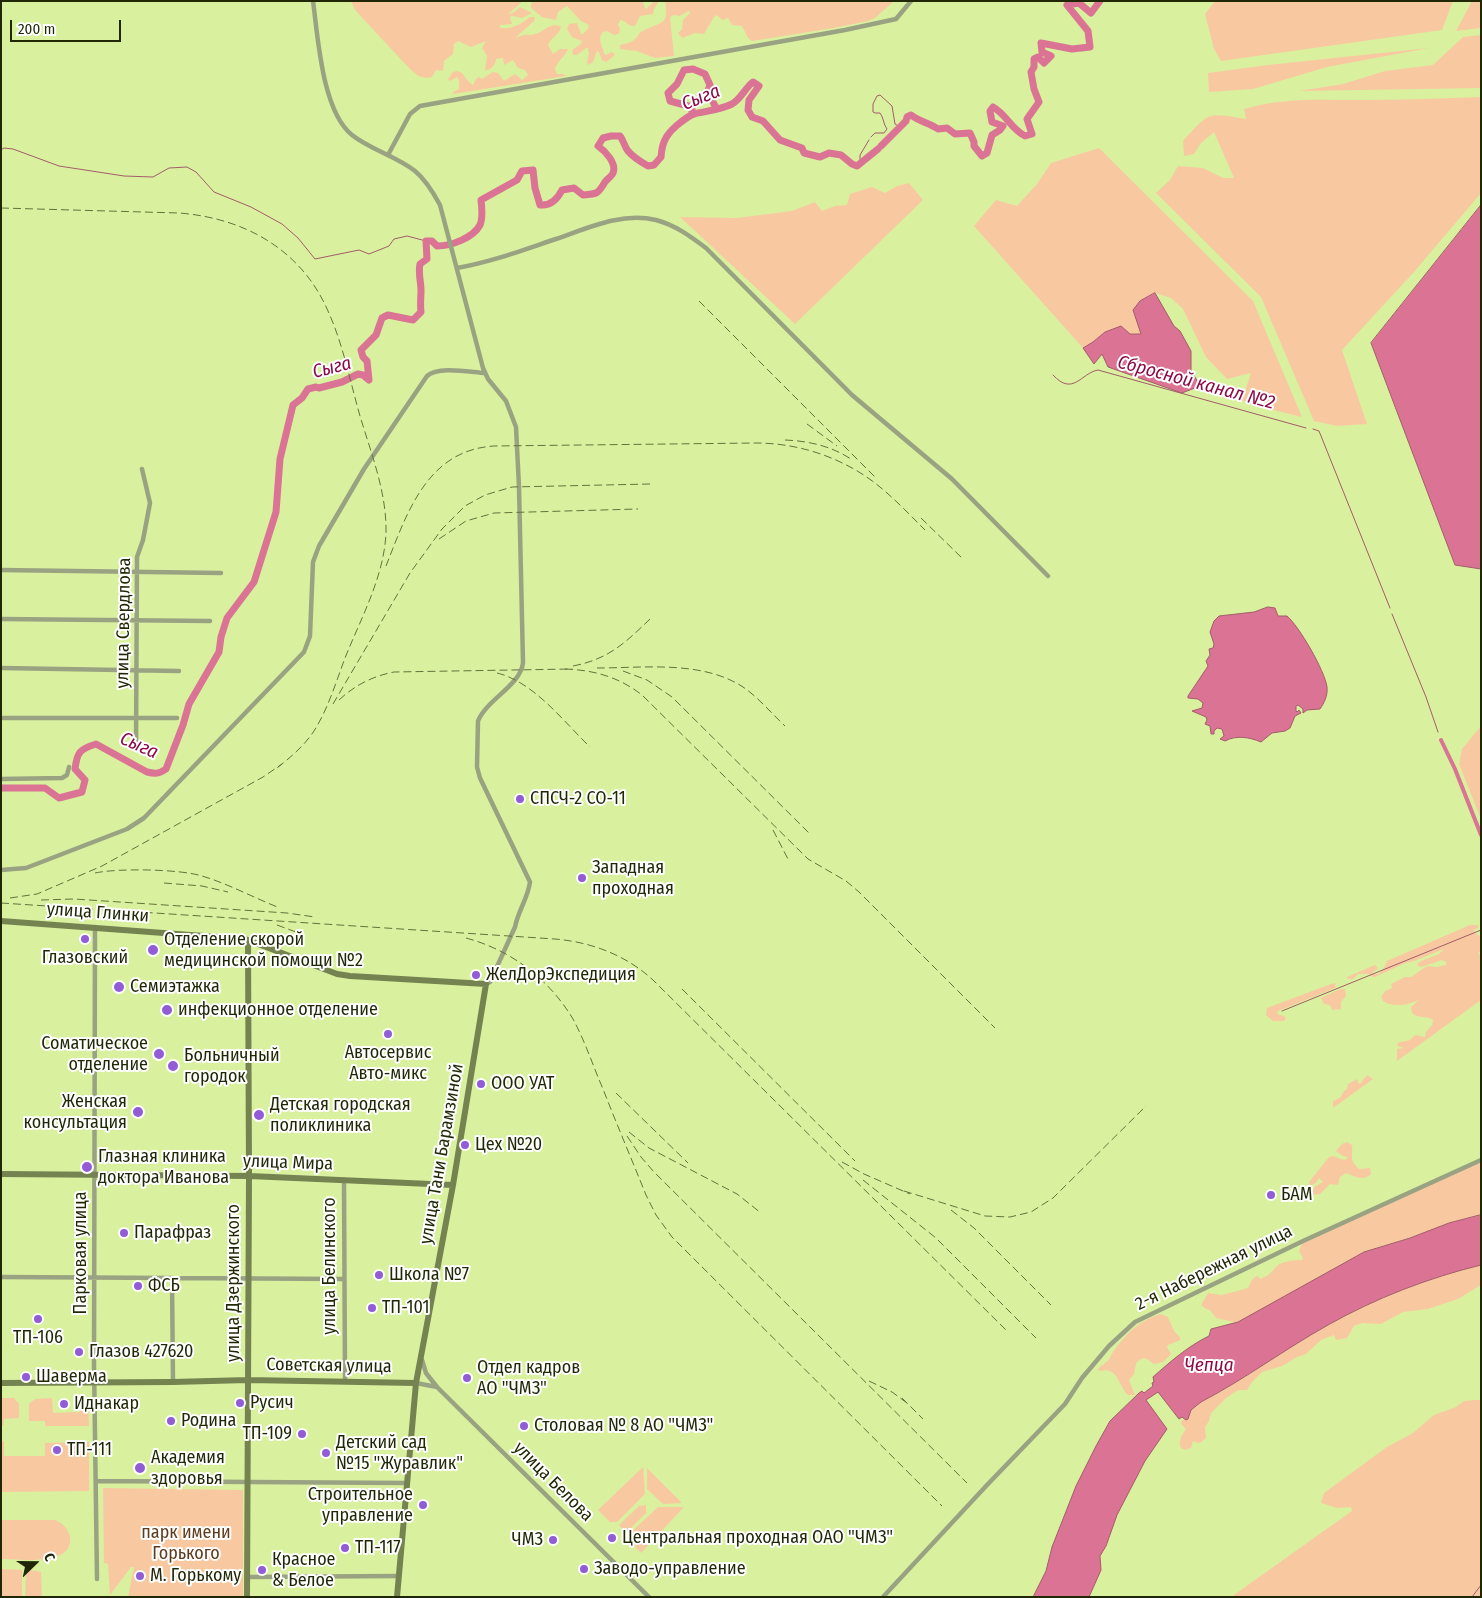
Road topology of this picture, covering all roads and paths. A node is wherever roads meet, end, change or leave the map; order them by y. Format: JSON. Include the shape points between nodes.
{"nodes":[{"id":1,"x":313,"y":1,"type":"edge"},
{"id":2,"x":911,"y":1,"type":"edge"},
{"id":3,"x":388,"y":156,"type":"junction"},
{"id":4,"x":457,"y":268,"type":"junction"},
{"id":5,"x":485,"y":373,"type":"junction"},
{"id":6,"x":142,"y":469,"type":"dead end"},
{"id":7,"x":1,"y":570,"type":"edge"},
{"id":8,"x":137,"y":573,"type":"junction"},
{"id":9,"x":221,"y":573,"type":"dead end"},
{"id":10,"x":1048,"y":576,"type":"dead end"},
{"id":11,"x":1,"y":620,"type":"edge"},
{"id":12,"x":137,"y":620,"type":"junction"},
{"id":13,"x":210,"y":621,"type":"dead end"},
{"id":14,"x":1,"y":668,"type":"edge"},
{"id":15,"x":137,"y":670,"type":"junction"},
{"id":16,"x":179,"y":671,"type":"dead end"},
{"id":17,"x":1,"y":718,"type":"edge"},
{"id":18,"x":136,"y":718,"type":"junction"},
{"id":19,"x":177,"y":718,"type":"dead end"},
{"id":20,"x":136,"y":750,"type":"dead end"},
{"id":21,"x":69,"y":767,"type":"dead end"},
{"id":22,"x":1,"y":780,"type":"edge"},
{"id":23,"x":1,"y":870,"type":"edge"},
{"id":24,"x":1,"y":921,"type":"edge"},
{"id":25,"x":96,"y":927,"type":"junction"},
{"id":26,"x":248,"y":940,"type":"junction"},
{"id":27,"x":486,"y":984,"type":"junction"},
{"id":28,"x":1481,"y":1160,"type":"edge"},
{"id":29,"x":1,"y":1174,"type":"edge"},
{"id":30,"x":95,"y":1175,"type":"junction"},
{"id":31,"x":249,"y":1176,"type":"junction"},
{"id":32,"x":344,"y":1180,"type":"junction"},
{"id":33,"x":453,"y":1185,"type":"junction"},
{"id":34,"x":1,"y":1277,"type":"edge"},
{"id":35,"x":95,"y":1277,"type":"junction"},
{"id":36,"x":172,"y":1278,"type":"junction"},
{"id":37,"x":249,"y":1279,"type":"junction"},
{"id":38,"x":344,"y":1279,"type":"junction"},
{"id":39,"x":420,"y":1353,"type":"junction"},
{"id":40,"x":248,"y":1380,"type":"junction"},
{"id":41,"x":345,"y":1381,"type":"junction"},
{"id":42,"x":95,"y":1382,"type":"junction"},
{"id":43,"x":173,"y":1382,"type":"junction"},
{"id":44,"x":416,"y":1382,"type":"junction"},
{"id":45,"x":1,"y":1383,"type":"edge"},
{"id":46,"x":437,"y":1387,"type":"junction"},
{"id":47,"x":96,"y":1481,"type":"junction"},
{"id":48,"x":248,"y":1482,"type":"junction"},
{"id":49,"x":407,"y":1483,"type":"junction"},
{"id":50,"x":398,"y":1576,"type":"junction"},
{"id":51,"x":247,"y":1577,"type":"junction"},
{"id":52,"x":97,"y":1579,"type":"dead end"},
{"id":53,"x":247,"y":1597,"type":"edge"},
{"id":54,"x":397,"y":1597,"type":"edge"},
{"id":55,"x":649,"y":1597,"type":"edge"},
{"id":56,"x":883,"y":1597,"type":"edge"}],
"edges":[{"from":1,"to":3,"type":"street","via":[[325,78],[341,123],[351,134]]},
{"from":2,"to":3,"type":"street","via":[[896,19],[882,22],[420,106],[410,114]]},
{"from":3,"to":4,"type":"street","via":[[414,171],[430,188],[440,205]]},
{"from":4,"to":5,"type":"street"},
{"from":4,"to":10,"type":"street","via":[[502,257],[606,221],[628,218],[656,220],[683,231],[706,248],[852,395],[952,479]]},
{"from":5,"to":23,"type":"street","via":[[439,370],[427,376],[364,469],[319,546],[313,562],[310,636],[304,652],[144,818],[126,829],[26,868]]},
{"from":5,"to":27,"type":"street","via":[[506,401],[516,427],[523,663],[520,674],[480,716],[477,767],[530,882],[514,927],[490,982]]},
{"from":6,"to":8,"type":"street","name":"улица Свердлова","via":[[150,503]]},
{"from":7,"to":8,"type":"street"},
{"from":8,"to":9,"type":"street"},
{"from":8,"to":12,"type":"street","name":"улица Свердлова"},
{"from":11,"to":12,"type":"street"},
{"from":12,"to":13,"type":"street"},
{"from":12,"to":15,"type":"street","name":"улица Свердлова"},
{"from":14,"to":15,"type":"street"},
{"from":15,"to":16,"type":"street"},
{"from":15,"to":18,"type":"street","name":"улица Свердлова"},
{"from":17,"to":18,"type":"street"},
{"from":18,"to":19,"type":"street"},
{"from":18,"to":20,"type":"street","name":"улица Свердлова"},
{"from":21,"to":22,"type":"street","via":[[67,775],[62,778]]},
{"from":24,"to":25,"type":"street","name":"улица Глинки"},
{"from":25,"to":26,"type":"street","name":"улица Глинки"},
{"from":25,"to":30,"type":"street","name":"Парковая улица"},
{"from":26,"to":27,"type":"street","name":"улица Глинки","via":[[337,974]]},
{"from":26,"to":31,"type":"street","name":"улица Дзержинского"},
{"from":27,"to":33,"type":"street","name":"улица Тани Барамзиной"},
{"from":28,"to":56,"type":"street","name":"2-я Набережная улица","via":[[1135,1322],[1109,1346],[1065,1404]]},
{"from":29,"to":30,"type":"street","name":"улица Мира"},
{"from":30,"to":31,"type":"street","name":"улица Мира"},
{"from":30,"to":35,"type":"street","name":"Парковая улица"},
{"from":31,"to":32,"type":"street","name":"улица Мира"},
{"from":31,"to":37,"type":"street","name":"улица Дзержинского"},
{"from":32,"to":33,"type":"street","name":"улица Мира"},
{"from":32,"to":38,"type":"street","name":"улица Белинского"},
{"from":33,"to":39,"type":"street","name":"улица Тани Барамзиной"},
{"from":34,"to":35,"type":"street"},
{"from":35,"to":36,"type":"street"},
{"from":35,"to":42,"type":"street","name":"Парковая улица"},
{"from":36,"to":37,"type":"street"},
{"from":36,"to":43,"type":"street"},
{"from":37,"to":38,"type":"street"},
{"from":37,"to":40,"type":"street","name":"улица Дзержинского"},
{"from":38,"to":41,"type":"street","name":"улица Белинского"},
{"from":39,"to":44,"type":"street","name":"улица Тани Барамзиной"},
{"from":39,"to":46,"type":"street","name":"улица Белова","via":[[426,1373]]},
{"from":40,"to":41,"type":"street","name":"Советская улица"},
{"from":40,"to":43,"type":"street","name":"Советская улица"},
{"from":40,"to":48,"type":"street","name":"улица Дзержинского"},
{"from":41,"to":44,"type":"street","name":"Советская улица"},
{"from":42,"to":43,"type":"street","name":"Советская улица"},
{"from":42,"to":45,"type":"street","name":"Советская улица"},
{"from":42,"to":47,"type":"street","name":"Парковая улица"},
{"from":44,"to":46,"type":"street"},
{"from":44,"to":49,"type":"street","name":"улица Тани Барамзиной"},
{"from":46,"to":55,"type":"street","name":"улица Белова"},
{"from":47,"to":48,"type":"street"},
{"from":47,"to":52,"type":"street","name":"Парковая улица"},
{"from":48,"to":49,"type":"street"},
{"from":48,"to":51,"type":"street","name":"улица Дзержинского"},
{"from":49,"to":50,"type":"street","name":"улица Тани Барамзиной"},
{"from":50,"to":51,"type":"street"},
{"from":50,"to":54,"type":"street","name":"улица Тани Барамзиной"},
{"from":51,"to":53,"type":"street","name":"улица Дзержинского"}]}
